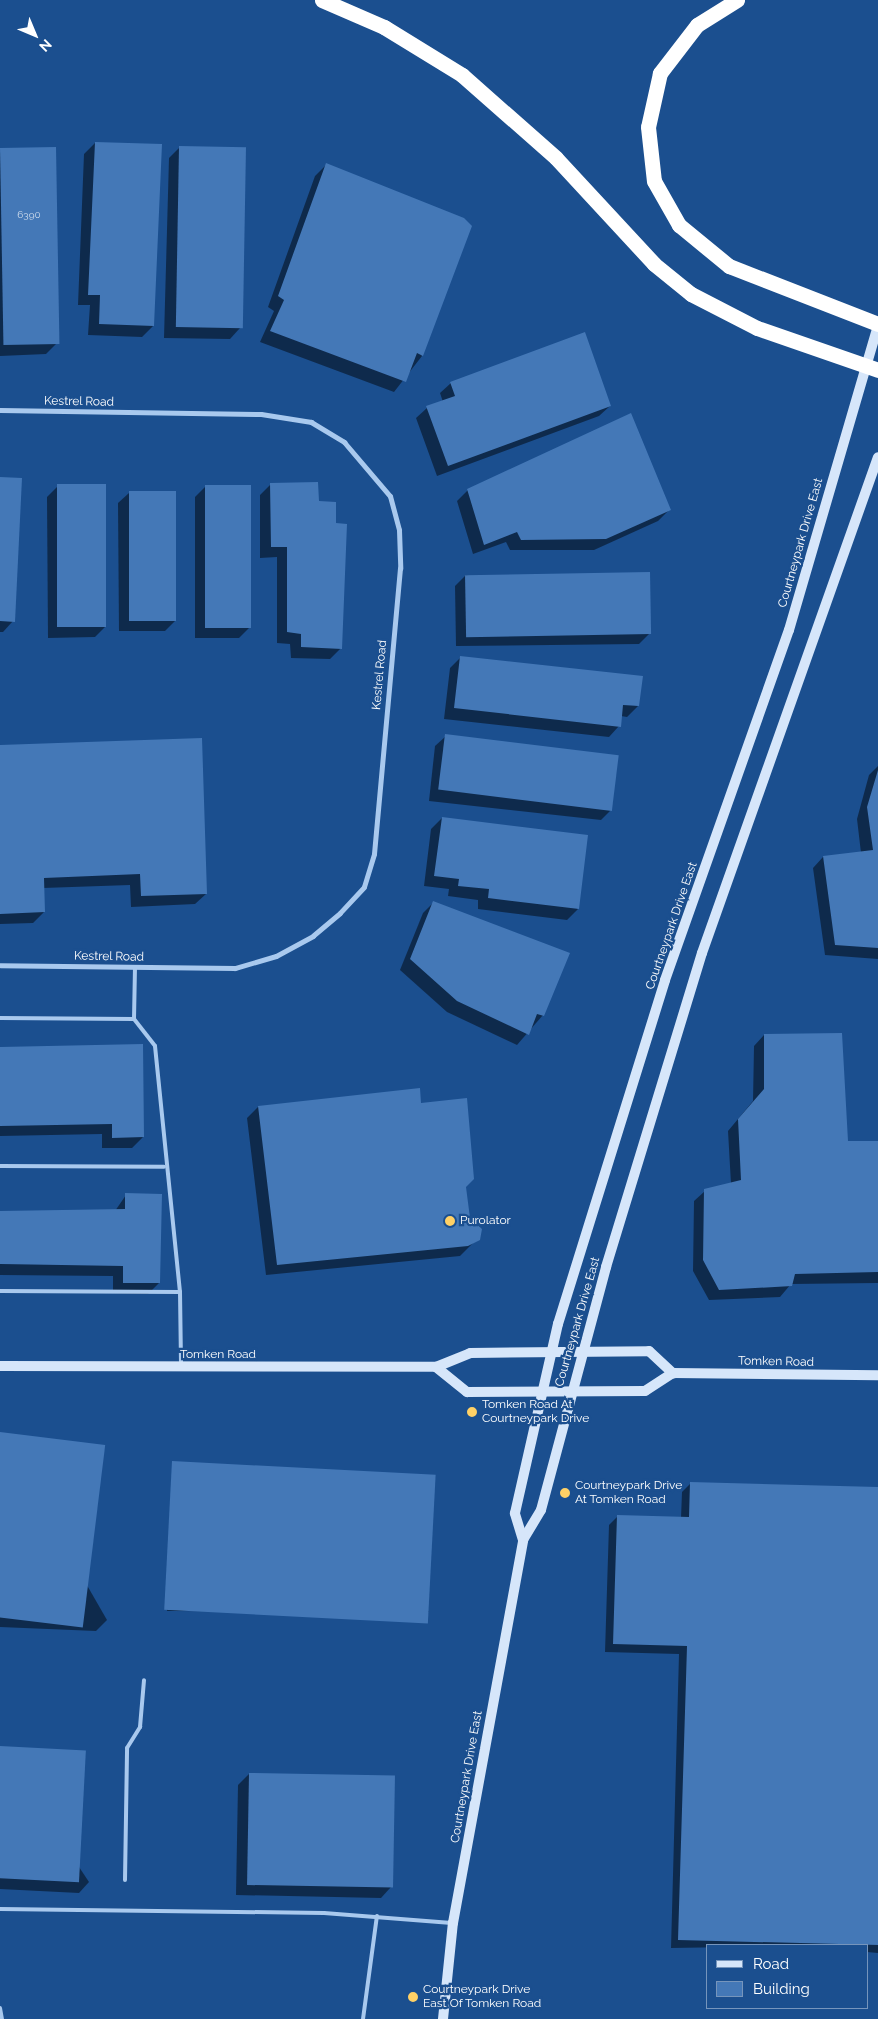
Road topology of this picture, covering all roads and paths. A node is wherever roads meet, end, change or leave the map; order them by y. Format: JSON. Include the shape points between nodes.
{"nodes":[{"id":1,"x":322,"y":0,"type":"edge"},
{"id":2,"x":737,"y":0,"type":"edge"},
{"id":3,"x":878,"y":325,"type":"edge"},
{"id":4,"x":871,"y":368,"type":"edge"},
{"id":5,"x":0,"y":410,"type":"edge"},
{"id":6,"x":878,"y":456,"type":"edge"},
{"id":7,"x":0,"y":965,"type":"edge"},
{"id":8,"x":135,"y":967,"type":"junction"},
{"id":9,"x":0,"y":1018,"type":"edge"},
{"id":10,"x":134,"y":1019,"type":"junction"},
{"id":11,"x":0,"y":1166,"type":"edge"},
{"id":12,"x":164,"y":1167,"type":"junction"},
{"id":13,"x":0,"y":1291,"type":"edge"},
{"id":14,"x":180,"y":1292,"type":"junction"},
{"id":15,"x":553,"y":1352,"type":"junction"},
{"id":16,"x":584,"y":1352,"type":"junction"},
{"id":17,"x":0,"y":1366,"type":"edge"},
{"id":18,"x":181,"y":1367,"type":"junction"},
{"id":19,"x":436,"y":1367,"type":"junction"},
{"id":20,"x":673,"y":1373,"type":"junction"},
{"id":21,"x":878,"y":1376,"type":"edge"},
{"id":22,"x":545,"y":1391,"type":"junction"},
{"id":23,"x":572,"y":1391,"type":"junction"},
{"id":24,"x":523,"y":1540,"type":"junction"},
{"id":25,"x":144,"y":1680,"type":"dead end"},
{"id":26,"x":125,"y":1880,"type":"dead end"},
{"id":27,"x":0,"y":1909,"type":"edge"},
{"id":28,"x":377,"y":1916,"type":"junction"},
{"id":29,"x":453,"y":1923,"type":"junction"},
{"id":30,"x":0,"y":2008,"type":"edge"},
{"id":31,"x":2,"y":2019,"type":"edge"},
{"id":32,"x":363,"y":2019,"type":"edge"},
{"id":33,"x":443,"y":2019,"type":"edge"}],
"edges":[{"from":1,"to":4,"type":"highway","via":[[384,27],[462,75],[549,151],[654,264],[691,294],[758,328]]},
{"from":2,"to":3,"type":"highway","via":[[697,25],[660,73],[648,128],[654,181],[679,225],[729,266]]},
{"from":3,"to":4,"type":"main road","name":"Courtneypark Drive East"},
{"from":4,"to":15,"type":"main road","name":"Courtneypark Drive East","via":[[789,630],[665,980]]},
{"from":5,"to":8,"type":"street","name":"Kestrel Road","via":[[261,414],[311,422],[344,442],[370,469],[390,496],[399,530],[400,568],[374,854],[364,887],[312,936],[276,956],[235,968]]},
{"from":6,"to":16,"type":"main road","name":"Courtneypark Drive East","via":[[702,953]]},
{"from":7,"to":8,"type":"street","name":"Kestrel Road"},
{"from":8,"to":10,"type":"lane"},
{"from":9,"to":10,"type":"lane"},
{"from":10,"to":12,"type":"lane","via":[[155,1046]]},
{"from":11,"to":12,"type":"lane"},
{"from":12,"to":14,"type":"lane"},
{"from":13,"to":14,"type":"lane"},
{"from":14,"to":18,"type":"lane"},
{"from":15,"to":16,"type":"main road","name":"Tomken Road"},
{"from":15,"to":19,"type":"main road","name":"Tomken Road","via":[[470,1353]]},
{"from":15,"to":22,"type":"main road","name":"Courtneypark Drive East"},
{"from":16,"to":20,"type":"main road","name":"Tomken Road","via":[[649,1351]]},
{"from":16,"to":23,"type":"main road","name":"Courtneypark Drive East"},
{"from":17,"to":18,"type":"main road","name":"Tomken Road"},
{"from":18,"to":19,"type":"main road","name":"Tomken Road"},
{"from":19,"to":22,"type":"main road","via":[[467,1392]]},
{"from":20,"to":21,"type":"main road","name":"Tomken Road"},
{"from":20,"to":23,"type":"main road","via":[[644,1391]]},
{"from":22,"to":23,"type":"main road"},
{"from":22,"to":24,"type":"main road","name":"Courtneypark Drive East","via":[[515,1513]]},
{"from":23,"to":24,"type":"main road","name":"Courtneypark Drive East","via":[[541,1510]]},
{"from":24,"to":29,"type":"main road","name":"Courtneypark Drive East"},
{"from":25,"to":26,"type":"lane","via":[[140,1727],[127,1748]]},
{"from":27,"to":28,"type":"lane"},
{"from":28,"to":29,"type":"lane"},
{"from":28,"to":32,"type":"lane"},
{"from":29,"to":33,"type":"main road","name":"Courtneypark Drive East"},
{"from":30,"to":31,"type":"lane"}]}
